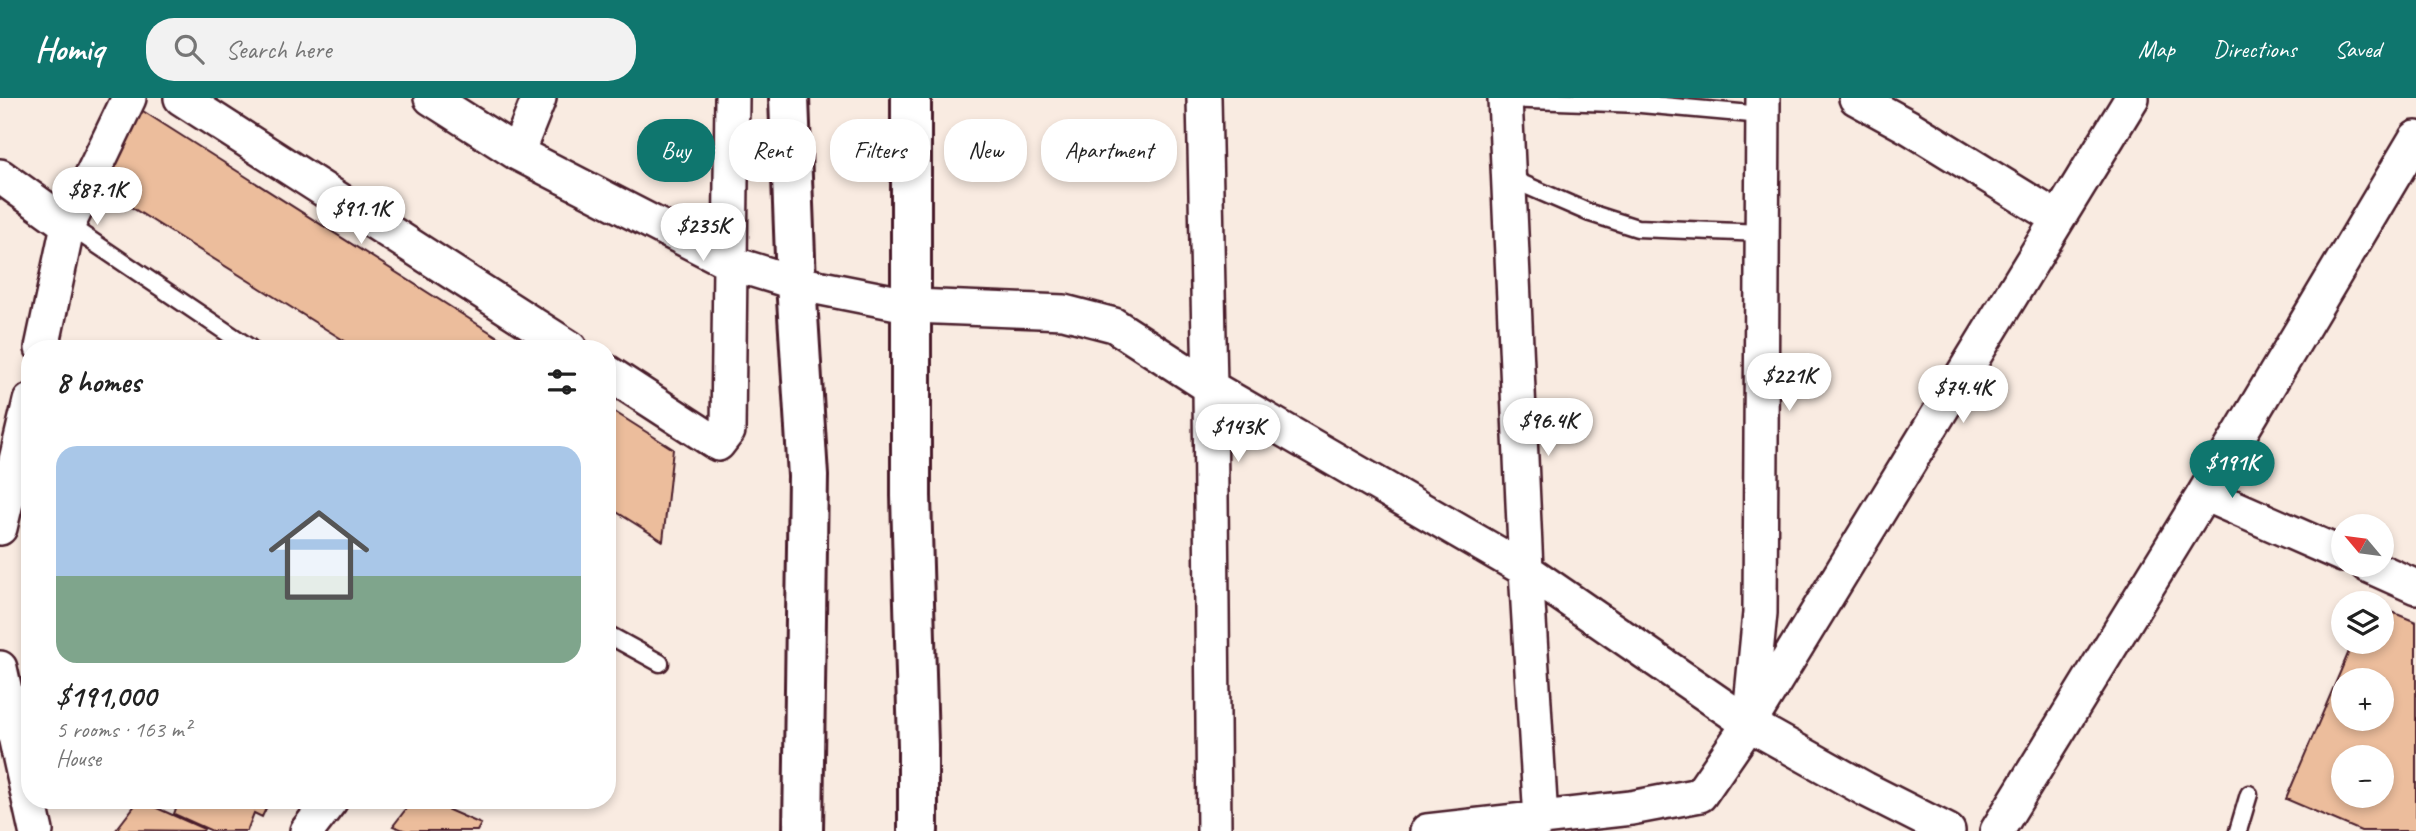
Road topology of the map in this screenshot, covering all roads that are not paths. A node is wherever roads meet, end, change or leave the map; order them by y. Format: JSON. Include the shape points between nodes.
{"nodes":[{"id":1,"x":129,"y":98,"type":"edge"},
{"id":2,"x":181,"y":98,"type":"edge"},
{"id":3,"x":431,"y":98,"type":"edge"},
{"id":4,"x":539,"y":98,"type":"edge"},
{"id":5,"x":732,"y":98,"type":"edge"},
{"id":6,"x":789,"y":98,"type":"edge"},
{"id":7,"x":911,"y":98,"type":"edge"},
{"id":8,"x":1204,"y":98,"type":"edge"},
{"id":9,"x":1856,"y":98,"type":"edge"},
{"id":10,"x":2132,"y":98,"type":"edge"},
{"id":11,"x":1505,"y":99,"type":"edge"},
{"id":12,"x":1763,"y":107,"type":"edge"},
{"id":13,"x":2416,"y":138,"type":"edge"},
{"id":14,"x":517,"y":153,"type":"junction"},
{"id":15,"x":0,"y":176,"type":"edge"},
{"id":16,"x":1508,"y":178,"type":"junction"},
{"id":17,"x":2057,"y":218,"type":"junction"},
{"id":18,"x":68,"y":225,"type":"junction"},
{"id":19,"x":1763,"y":233,"type":"junction"},
{"id":20,"x":730,"y":263,"type":"junction"},
{"id":21,"x":796,"y":283,"type":"junction"},
{"id":22,"x":913,"y":306,"type":"junction"},
{"id":23,"x":44,"y":340,"type":"edge"},
{"id":24,"x":238,"y":340,"type":"edge"},
{"id":25,"x":558,"y":340,"type":"edge"},
{"id":26,"x":616,"y":378,"type":"edge"},
{"id":27,"x":1210,"y":387,"type":"junction"},
{"id":28,"x":21,"y":431,"type":"edge"},
{"id":29,"x":5,"y":485,"type":"edge"},
{"id":30,"x":2204,"y":494,"type":"junction"},
{"id":31,"x":0,"y":528,"type":"edge"},
{"id":32,"x":2331,"y":550,"type":"edge"},
{"id":33,"x":1526,"y":570,"type":"junction"},
{"id":34,"x":2394,"y":577,"type":"edge"},
{"id":35,"x":2416,"y":587,"type":"edge"},
{"id":36,"x":616,"y":639,"type":"edge"},
{"id":37,"x":660,"y":663,"type":"dead end"},
{"id":38,"x":0,"y":668,"type":"edge"},
{"id":39,"x":1749,"y":724,"type":"junction"},
{"id":40,"x":21,"y":763,"type":"edge"},
{"id":41,"x":2249,"y":794,"type":"dead end"},
{"id":42,"x":31,"y":809,"type":"edge"},
{"id":43,"x":324,"y":809,"type":"edge"},
{"id":44,"x":1541,"y":820,"type":"junction"},
{"id":45,"x":36,"y":831,"type":"edge"},
{"id":46,"x":307,"y":831,"type":"edge"},
{"id":47,"x":803,"y":831,"type":"edge"},
{"id":48,"x":918,"y":831,"type":"edge"},
{"id":49,"x":1214,"y":831,"type":"edge"},
{"id":50,"x":1427,"y":831,"type":"edge"},
{"id":51,"x":1948,"y":831,"type":"edge"},
{"id":52,"x":1997,"y":831,"type":"edge"},
{"id":53,"x":2238,"y":831,"type":"edge"}],
"edges":[{"from":1,"to":18,"type":"street"},
{"from":2,"to":25,"type":"street"},
{"from":3,"to":14,"type":"street"},
{"from":4,"to":14,"type":"street"},
{"from":5,"to":20,"type":"street"},
{"from":6,"to":21,"type":"main road"},
{"from":7,"to":22,"type":"main road"},
{"from":8,"to":27,"type":"street"},
{"from":9,"to":17,"type":"street"},
{"from":10,"to":17,"type":"street"},
{"from":11,"to":12,"type":"lane"},
{"from":11,"to":16,"type":"street"},
{"from":12,"to":19,"type":"street"},
{"from":13,"to":30,"type":"street"},
{"from":14,"to":20,"type":"street"},
{"from":15,"to":18,"type":"street"},
{"from":16,"to":19,"type":"lane","via":[[1637,228]]},
{"from":16,"to":33,"type":"street"},
{"from":17,"to":39,"type":"street"},
{"from":18,"to":23,"type":"street"},
{"from":18,"to":24,"type":"lane"},
{"from":19,"to":39,"type":"street","via":[[1760,613]]},
{"from":20,"to":21,"type":"street"},
{"from":20,"to":26,"type":"street","via":[[728,431],[718,444]]},
{"from":21,"to":22,"type":"street"},
{"from":21,"to":47,"type":"main road","via":[[808,476]]},
{"from":22,"to":27,"type":"street","via":[[1064,312],[1114,325]]},
{"from":22,"to":48,"type":"main road","via":[[911,496]]},
{"from":27,"to":33,"type":"street"},
{"from":27,"to":49,"type":"street"},
{"from":28,"to":29,"type":"street"},
{"from":29,"to":31,"type":"street"},
{"from":30,"to":32,"type":"street"},
{"from":30,"to":52,"type":"street"},
{"from":33,"to":39,"type":"street"},
{"from":33,"to":44,"type":"street"},
{"from":34,"to":35,"type":"street"},
{"from":36,"to":37,"type":"lane"},
{"from":38,"to":40,"type":"street"},
{"from":39,"to":44,"type":"street","via":[[1700,795]]},
{"from":39,"to":51,"type":"street"},
{"from":41,"to":53,"type":"lane"},
{"from":42,"to":45,"type":"street"},
{"from":43,"to":46,"type":"street"},
{"from":44,"to":50,"type":"street"}]}
